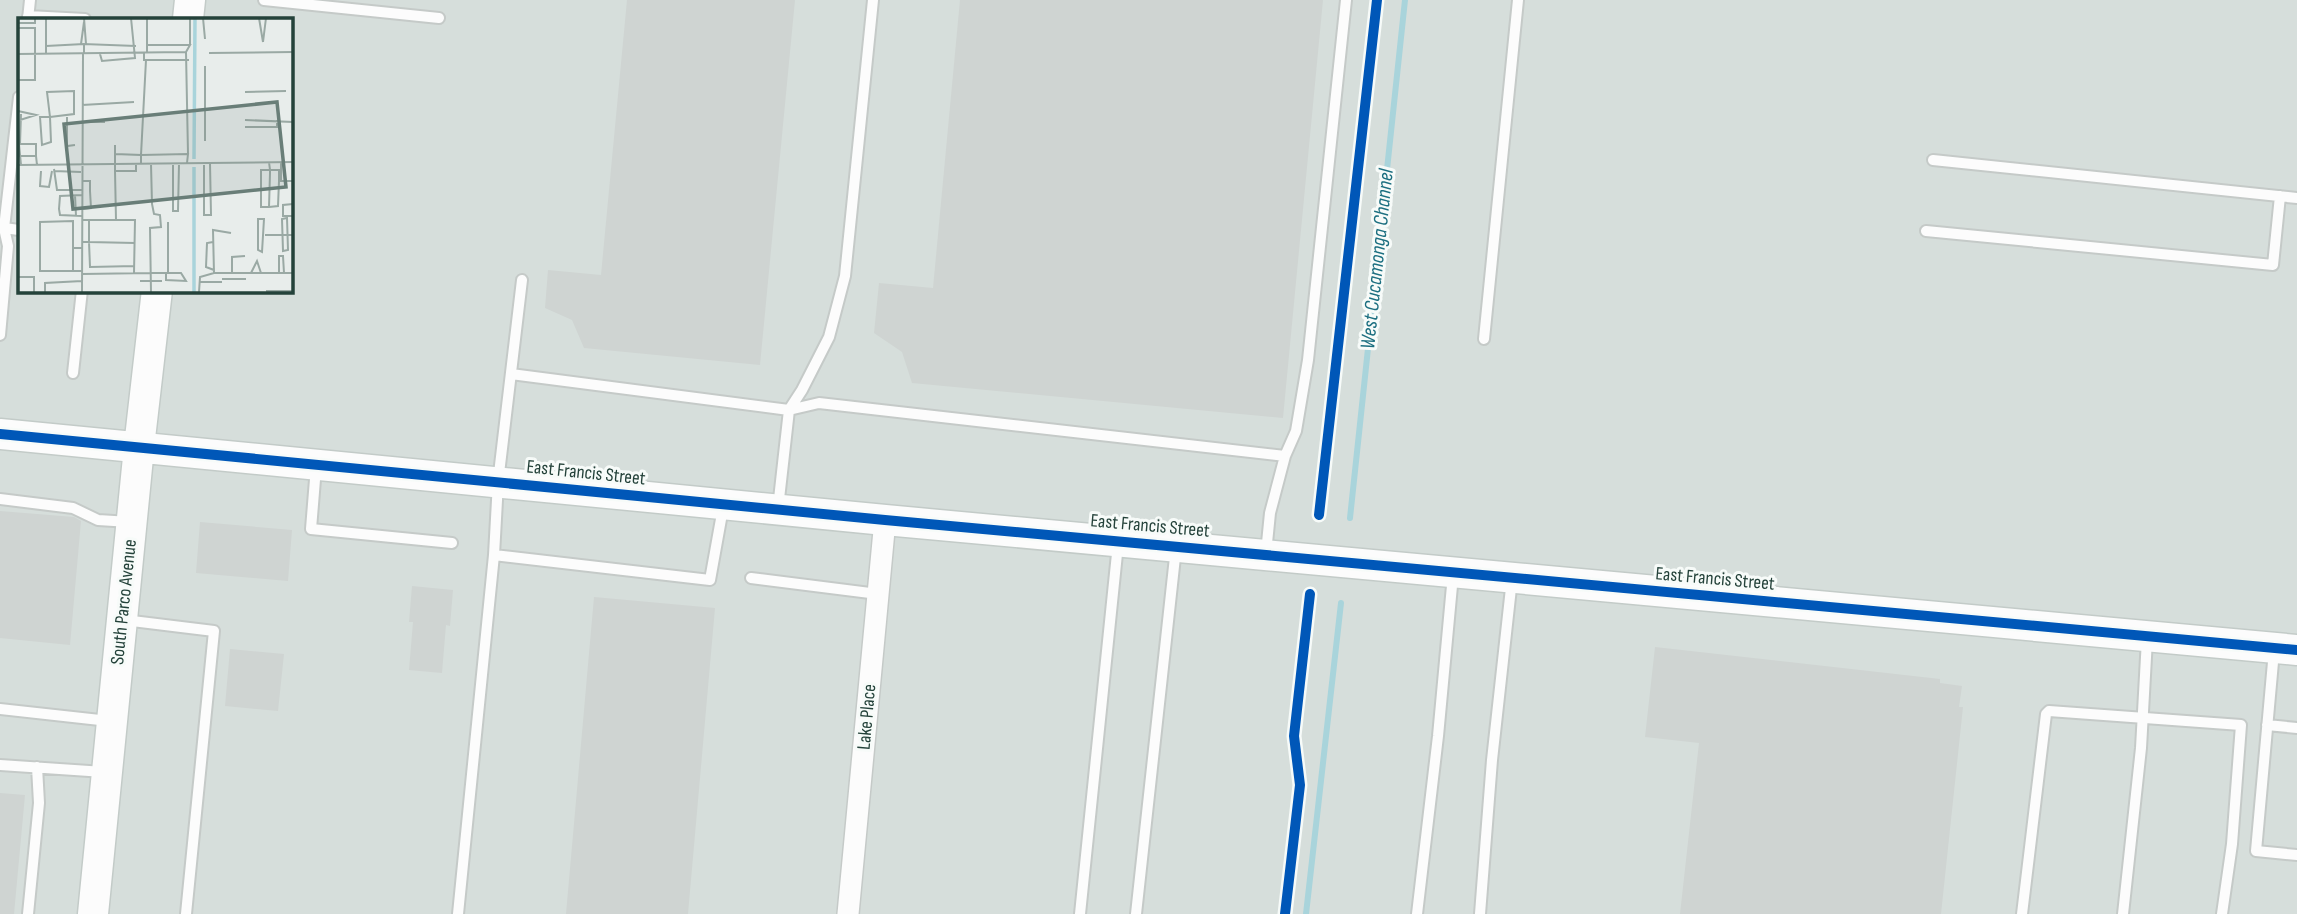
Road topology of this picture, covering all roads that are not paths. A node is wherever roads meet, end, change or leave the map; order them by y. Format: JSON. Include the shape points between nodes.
{"nodes":[{"id":1,"x":30,"y":0,"type":"edge"},
{"id":2,"x":190,"y":0,"type":"edge"},
{"id":3,"x":264,"y":0,"type":"edge"},
{"id":4,"x":873,"y":0,"type":"edge"},
{"id":5,"x":1346,"y":0,"type":"edge"},
{"id":6,"x":1518,"y":0,"type":"edge"},
{"id":7,"x":28,"y":18,"type":"edge"},
{"id":8,"x":188,"y":18,"type":"edge"},
{"id":9,"x":439,"y":18,"type":"dead end"},
{"id":10,"x":18,"y":106,"type":"edge"},
{"id":11,"x":1933,"y":160,"type":"dead end"},
{"id":12,"x":2280,"y":196,"type":"junction"},
{"id":13,"x":2297,"y":198,"type":"edge"},
{"id":14,"x":4,"y":228,"type":"junction"},
{"id":15,"x":18,"y":230,"type":"edge"},
{"id":16,"x":1926,"y":231,"type":"dead end"},
{"id":17,"x":6,"y":262,"type":"junction"},
{"id":18,"x":18,"y":264,"type":"edge"},
{"id":19,"x":522,"y":279,"type":"dead end"},
{"id":20,"x":82,"y":292,"type":"edge"},
{"id":21,"x":156,"y":292,"type":"edge"},
{"id":22,"x":0,"y":335,"type":"edge"},
{"id":23,"x":1484,"y":339,"type":"dead end"},
{"id":24,"x":73,"y":373,"type":"dead end"},
{"id":25,"x":511,"y":374,"type":"junction"},
{"id":26,"x":789,"y":410,"type":"junction"},
{"id":27,"x":0,"y":433,"type":"edge"},
{"id":28,"x":139,"y":447,"type":"junction"},
{"id":29,"x":1285,"y":456,"type":"junction"},
{"id":30,"x":316,"y":464,"type":"junction"},
{"id":31,"x":498,"y":482,"type":"junction"},
{"id":32,"x":0,"y":499,"type":"edge"},
{"id":33,"x":724,"y":504,"type":"junction"},
{"id":34,"x":778,"y":509,"type":"junction"},
{"id":35,"x":885,"y":520,"type":"junction"},
{"id":36,"x":131,"y":523,"type":"junction"},
{"id":37,"x":1118,"y":541,"type":"junction"},
{"id":38,"x":452,"y":543,"type":"dead end"},
{"id":39,"x":1177,"y":546,"type":"junction"},
{"id":40,"x":494,"y":555,"type":"junction"},
{"id":41,"x":1266,"y":555,"type":"junction"},
{"id":42,"x":1454,"y":572,"type":"junction"},
{"id":43,"x":751,"y":578,"type":"dead end"},
{"id":44,"x":1512,"y":578,"type":"junction"},
{"id":45,"x":878,"y":594,"type":"junction"},
{"id":46,"x":122,"y":620,"type":"junction"},
{"id":47,"x":2147,"y":636,"type":"junction"},
{"id":48,"x":2286,"y":649,"type":"edge"},
{"id":49,"x":0,"y":709,"type":"edge"},
{"id":50,"x":2142,"y":719,"type":"junction"},
{"id":51,"x":112,"y":721,"type":"junction"},
{"id":52,"x":2267,"y":725,"type":"junction"},
{"id":53,"x":2297,"y":728,"type":"edge"},
{"id":54,"x":0,"y":765,"type":"edge"},
{"id":55,"x":37,"y":767,"type":"junction"},
{"id":56,"x":107,"y":772,"type":"junction"},
{"id":57,"x":2297,"y":855,"type":"edge"},
{"id":58,"x":28,"y":914,"type":"edge"},
{"id":59,"x":93,"y":914,"type":"edge"},
{"id":60,"x":186,"y":914,"type":"edge"},
{"id":61,"x":458,"y":914,"type":"edge"},
{"id":62,"x":848,"y":914,"type":"edge"},
{"id":63,"x":1080,"y":914,"type":"edge"},
{"id":64,"x":1136,"y":914,"type":"edge"},
{"id":65,"x":1417,"y":914,"type":"edge"},
{"id":66,"x":1480,"y":914,"type":"edge"},
{"id":67,"x":2022,"y":914,"type":"edge"},
{"id":68,"x":2123,"y":914,"type":"edge"},
{"id":69,"x":2222,"y":914,"type":"edge"}],
"edges":[{"from":1,"to":7,"type":"lane"},
{"from":2,"to":8,"type":"street"},
{"from":3,"to":9,"type":"lane"},
{"from":4,"to":26,"type":"lane","via":[[845,276],[829,337]]},
{"from":5,"to":29,"type":"lane","via":[[1308,360],[1296,431]]},
{"from":6,"to":23,"type":"lane"},
{"from":10,"to":14,"type":"lane"},
{"from":11,"to":12,"type":"lane"},
{"from":12,"to":13,"type":"lane"},
{"from":12,"to":16,"type":"lane","via":[[2273,265]]},
{"from":14,"to":15,"type":"lane"},
{"from":14,"to":17,"type":"lane"},
{"from":17,"to":18,"type":"lane"},
{"from":17,"to":22,"type":"lane"},
{"from":19,"to":25,"type":"lane"},
{"from":20,"to":24,"type":"lane"},
{"from":21,"to":28,"type":"street","name":"South Parco Avenue"},
{"from":25,"to":26,"type":"lane"},
{"from":25,"to":31,"type":"lane"},
{"from":26,"to":29,"type":"lane","via":[[819,403]]},
{"from":26,"to":34,"type":"lane"},
{"from":27,"to":28,"type":"street","name":"East Francis Street"},
{"from":28,"to":30,"type":"street","name":"East Francis Street"},
{"from":28,"to":36,"type":"street","name":"South Parco Avenue"},
{"from":29,"to":41,"type":"lane","via":[[1270,513]]},
{"from":30,"to":31,"type":"street","name":"East Francis Street"},
{"from":30,"to":38,"type":"lane","via":[[311,528]]},
{"from":31,"to":33,"type":"street","name":"East Francis Street"},
{"from":31,"to":40,"type":"lane"},
{"from":32,"to":36,"type":"lane","via":[[73,508],[98,520]]},
{"from":33,"to":34,"type":"street","name":"East Francis Street"},
{"from":33,"to":40,"type":"lane","via":[[710,580]]},
{"from":34,"to":35,"type":"street","name":"East Francis Street"},
{"from":35,"to":37,"type":"street","name":"East Francis Street"},
{"from":35,"to":45,"type":"street","name":"Lake Place"},
{"from":36,"to":46,"type":"street","name":"South Parco Avenue"},
{"from":37,"to":39,"type":"street","name":"East Francis Street"},
{"from":37,"to":63,"type":"lane"},
{"from":39,"to":41,"type":"street","name":"East Francis Street"},
{"from":39,"to":64,"type":"lane"},
{"from":40,"to":61,"type":"lane"},
{"from":41,"to":42,"type":"street","name":"East Francis Street"},
{"from":42,"to":44,"type":"street","name":"East Francis Street"},
{"from":42,"to":65,"type":"lane"},
{"from":43,"to":45,"type":"lane"},
{"from":44,"to":47,"type":"street","name":"East Francis Street"},
{"from":44,"to":66,"type":"lane"},
{"from":45,"to":62,"type":"street","name":"Lake Place"},
{"from":46,"to":51,"type":"street","name":"South Parco Avenue"},
{"from":46,"to":60,"type":"lane","via":[[214,631]]},
{"from":47,"to":48,"type":"street","name":"East Francis Street"},
{"from":47,"to":50,"type":"lane"},
{"from":48,"to":52,"type":"lane"},
{"from":49,"to":51,"type":"lane"},
{"from":50,"to":67,"type":"lane","via":[[2046,714]]},
{"from":50,"to":68,"type":"lane"},
{"from":50,"to":69,"type":"lane","via":[[2241,725]]},
{"from":51,"to":56,"type":"street","name":"South Parco Avenue"},
{"from":52,"to":53,"type":"lane"},
{"from":52,"to":57,"type":"lane","via":[[2256,851]]},
{"from":54,"to":55,"type":"lane"},
{"from":55,"to":56,"type":"lane"},
{"from":55,"to":58,"type":"lane","via":[[39,803]]},
{"from":56,"to":59,"type":"street","name":"South Parco Avenue"}]}
